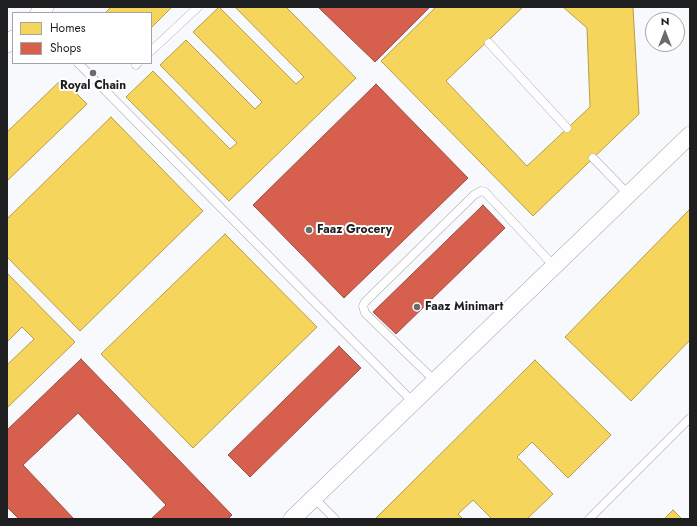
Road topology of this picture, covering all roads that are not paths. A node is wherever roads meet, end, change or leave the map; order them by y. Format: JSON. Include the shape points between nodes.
{"nodes":[{"id":1,"x":198,"y":7,"type":"edge"},
{"id":2,"x":489,"y":43,"type":"dead end"},
{"id":3,"x":152,"y":50,"type":"edge"},
{"id":4,"x":79,"y":64,"type":"edge"},
{"id":5,"x":567,"y":128,"type":"dead end"},
{"id":6,"x":690,"y":136,"type":"edge"},
{"id":7,"x":593,"y":158,"type":"dead end"},
{"id":8,"x":629,"y":195,"type":"junction"},
{"id":9,"x":554,"y":266,"type":"junction"},
{"id":10,"x":436,"y":381,"type":"junction"},
{"id":11,"x":413,"y":402,"type":"junction"},
{"id":12,"x":690,"y":418,"type":"edge"},
{"id":13,"x":314,"y":498,"type":"junction"},
{"id":14,"x":292,"y":519,"type":"edge"},
{"id":15,"x":335,"y":519,"type":"edge"},
{"id":16,"x":589,"y":519,"type":"edge"}],
"edges":[{"from":1,"to":3,"type":"lane"},
{"from":2,"to":5,"type":"lane"},
{"from":4,"to":11,"type":"lane"},
{"from":6,"to":8,"type":"street"},
{"from":7,"to":8,"type":"lane"},
{"from":8,"to":9,"type":"street"},
{"from":9,"to":10,"type":"street"},
{"from":9,"to":10,"type":"lane","via":[[485,192],[481,191],[364,302],[365,313]]},
{"from":10,"to":11,"type":"street"},
{"from":11,"to":13,"type":"street"},
{"from":12,"to":16,"type":"lane"},
{"from":13,"to":14,"type":"street"},
{"from":13,"to":15,"type":"lane"}]}
